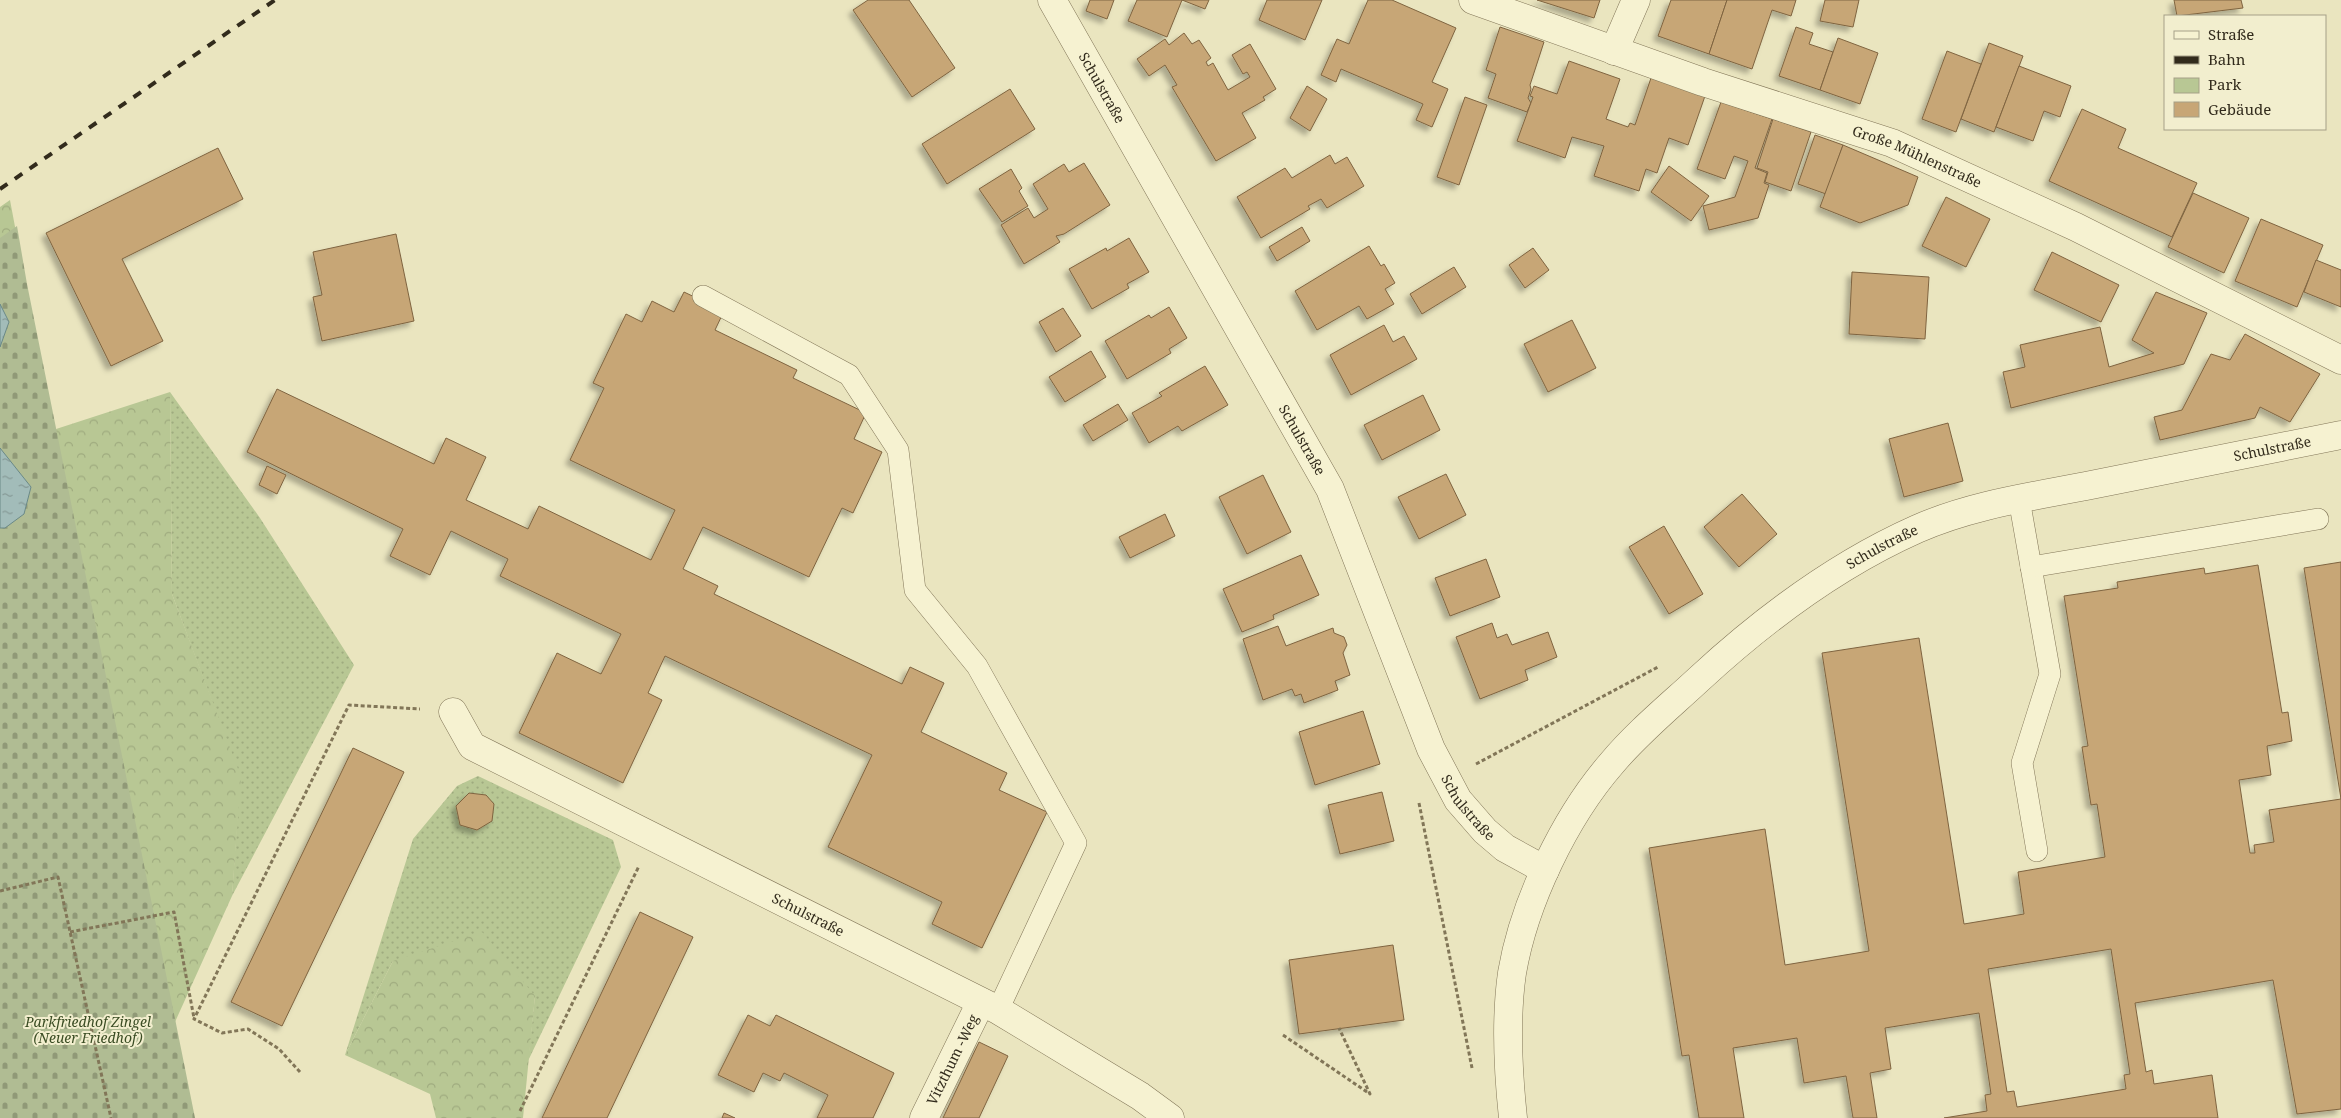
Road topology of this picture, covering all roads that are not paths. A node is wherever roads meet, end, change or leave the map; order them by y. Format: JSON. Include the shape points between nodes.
{"nodes":[{"id":1,"x":1052,"y":0,"type":"edge"},
{"id":2,"x":1473,"y":0,"type":"edge"},
{"id":3,"x":1636,"y":0,"type":"edge"},
{"id":4,"x":1614,"y":51,"type":"junction"},
{"id":5,"x":703,"y":296,"type":"dead end"},
{"id":6,"x":2341,"y":360,"type":"edge"},
{"id":7,"x":2341,"y":435,"type":"edge"},
{"id":8,"x":2019,"y":499,"type":"junction"},
{"id":9,"x":2318,"y":518,"type":"dead end"},
{"id":10,"x":2031,"y":567,"type":"junction"},
{"id":11,"x":453,"y":712,"type":"road end"},
{"id":12,"x":2037,"y":851,"type":"dead end"},
{"id":13,"x":1545,"y":870,"type":"junction"},
{"id":14,"x":989,"y":1006,"type":"junction"},
{"id":15,"x":924,"y":1118,"type":"edge"},
{"id":16,"x":1170,"y":1118,"type":"edge"},
{"id":17,"x":1513,"y":1118,"type":"edge"}],
"edges":[{"from":1,"to":13,"type":"street","name":"Schulstraße","via":[[1330,489],[1431,749],[1458,800],[1505,848]]},
{"from":2,"to":4,"type":"street","name":"Große Mühlenstraße"},
{"from":3,"to":4,"type":"street"},
{"from":4,"to":6,"type":"street","name":"Große Mühlenstraße","via":[[1892,143],[2076,227]]},
{"from":5,"to":14,"type":"lane","via":[[850,375],[898,450],[915,590],[977,666],[1076,843]]},
{"from":7,"to":8,"type":"street","name":"Schulstraße"},
{"from":8,"to":10,"type":"lane"},
{"from":8,"to":13,"type":"street","name":"Schulstraße","via":[[1978,508],[1918,529],[1854,562],[1794,600],[1715,664],[1612,763],[1574,812]]},
{"from":9,"to":10,"type":"lane"},
{"from":10,"to":12,"type":"lane","via":[[2050,674],[2022,763]]},
{"from":11,"to":14,"type":"street","name":"Schulstraße","via":[[472,746]]},
{"from":13,"to":17,"type":"street","name":"Schulstraße","via":[[1512,973],[1508,1036]]},
{"from":14,"to":15,"type":"street","name":"Vitzthum -Weg"},
{"from":14,"to":16,"type":"street","name":"Schulstraße","via":[[1140,1096]]}]}
